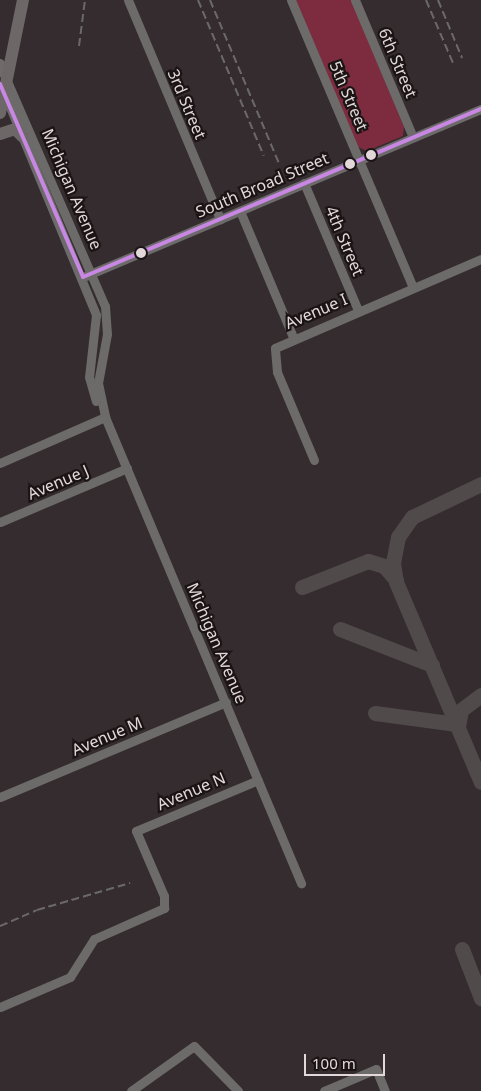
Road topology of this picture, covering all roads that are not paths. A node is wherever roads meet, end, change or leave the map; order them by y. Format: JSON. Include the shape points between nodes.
{"nodes":[{"id":1,"x":23,"y":0,"type":"edge"},
{"id":2,"x":128,"y":0,"type":"edge"},
{"id":3,"x":292,"y":0,"type":"edge"},
{"id":4,"x":355,"y":0,"type":"edge"},
{"id":5,"x":0,"y":64,"type":"edge"},
{"id":6,"x":4,"y":87,"type":"edge"},
{"id":7,"x":0,"y":112,"type":"edge"},
{"id":8,"x":480,"y":112,"type":"edge"},
{"id":9,"x":0,"y":134,"type":"edge"},
{"id":10,"x":26,"y":135,"type":"junction"},
{"id":11,"x":413,"y":137,"type":"junction"},
{"id":12,"x":359,"y":160,"type":"junction"},
{"id":13,"x":304,"y":183,"type":"junction"},
{"id":14,"x":240,"y":211,"type":"junction"},
{"id":15,"x":220,"y":219,"type":"junction"},
{"id":16,"x":481,"y":259,"type":"edge"},
{"id":17,"x":87,"y":275,"type":"junction"},
{"id":18,"x":413,"y":287,"type":"junction"},
{"id":19,"x":358,"y":310,"type":"junction"},
{"id":20,"x":294,"y":337,"type":"junction"},
{"id":21,"x":105,"y":416,"type":"junction"},
{"id":22,"x":314,"y":460,"type":"dead end"},
{"id":23,"x":0,"y":463,"type":"edge"},
{"id":24,"x":127,"y":468,"type":"junction"},
{"id":25,"x":0,"y":522,"type":"edge"},
{"id":26,"x":226,"y":702,"type":"junction"},
{"id":27,"x":258,"y":780,"type":"junction"},
{"id":28,"x":0,"y":797,"type":"edge"},
{"id":29,"x":301,"y":882,"type":"dead end"},
{"id":30,"x":0,"y":1007,"type":"edge"},
{"id":31,"x":131,"y":1091,"type":"edge"},
{"id":32,"x":238,"y":1091,"type":"edge"},
{"id":33,"x":324,"y":1091,"type":"edge"},
{"id":34,"x":385,"y":1091,"type":"edge"}],
"edges":[{"from":1,"to":6,"type":"highway"},
{"from":2,"to":15,"type":"street","name":"3rd Street"},
{"from":3,"to":12,"type":"street","name":"5th Street"},
{"from":4,"to":11,"type":"street","name":"6th Street"},
{"from":5,"to":6,"type":"main road","name":"Michigan Avenue"},
{"from":6,"to":7,"type":"highway"},
{"from":6,"to":10,"type":"street","name":"Michigan Avenue"},
{"from":6,"to":10,"type":"street","name":"Michigan Avenue"},
{"from":8,"to":11,"type":"street","name":"South Broad Street"},
{"from":9,"to":10,"type":"highway","via":[[15,129]]},
{"from":10,"to":17,"type":"street","name":"Michigan Avenue","via":[[40,176]]},
{"from":10,"to":17,"type":"street","name":"Michigan Avenue","via":[[43,161]]},
{"from":11,"to":12,"type":"street","name":"South Broad Street"},
{"from":12,"to":13,"type":"street","name":"South Broad Street"},
{"from":12,"to":18,"type":"street","name":"5th Street"},
{"from":13,"to":14,"type":"street","name":"South Broad Street"},
{"from":13,"to":19,"type":"street","name":"4th Street"},
{"from":14,"to":15,"type":"street","name":"South Broad Street"},
{"from":14,"to":20,"type":"street"},
{"from":15,"to":17,"type":"street","name":"South Broad Street"},
{"from":16,"to":18,"type":"street","name":"Avenue I"},
{"from":17,"to":21,"type":"street","name":"Michigan Avenue","via":[[108,325],[98,383]]},
{"from":18,"to":19,"type":"street","name":"Avenue I"},
{"from":19,"to":20,"type":"street","name":"Avenue I"},
{"from":20,"to":22,"type":"street","name":"Avenue I","via":[[278,345],[273,356]]},
{"from":21,"to":23,"type":"street"},
{"from":21,"to":24,"type":"street","name":"Michigan Avenue"},
{"from":24,"to":25,"type":"street","name":"Avenue J"},
{"from":24,"to":26,"type":"street","name":"Michigan Avenue"},
{"from":26,"to":27,"type":"street","name":"Michigan Avenue"},
{"from":26,"to":28,"type":"street","name":"Avenue M"},
{"from":27,"to":29,"type":"street","name":"Michigan Avenue"},
{"from":27,"to":30,"type":"street","name":"Avenue N","via":[[136,831],[164,896],[161,912],[94,939],[70,977]]},
{"from":31,"to":32,"type":"street","via":[[194,1046]]},
{"from":33,"to":34,"type":"street","via":[[376,1069]]}]}
